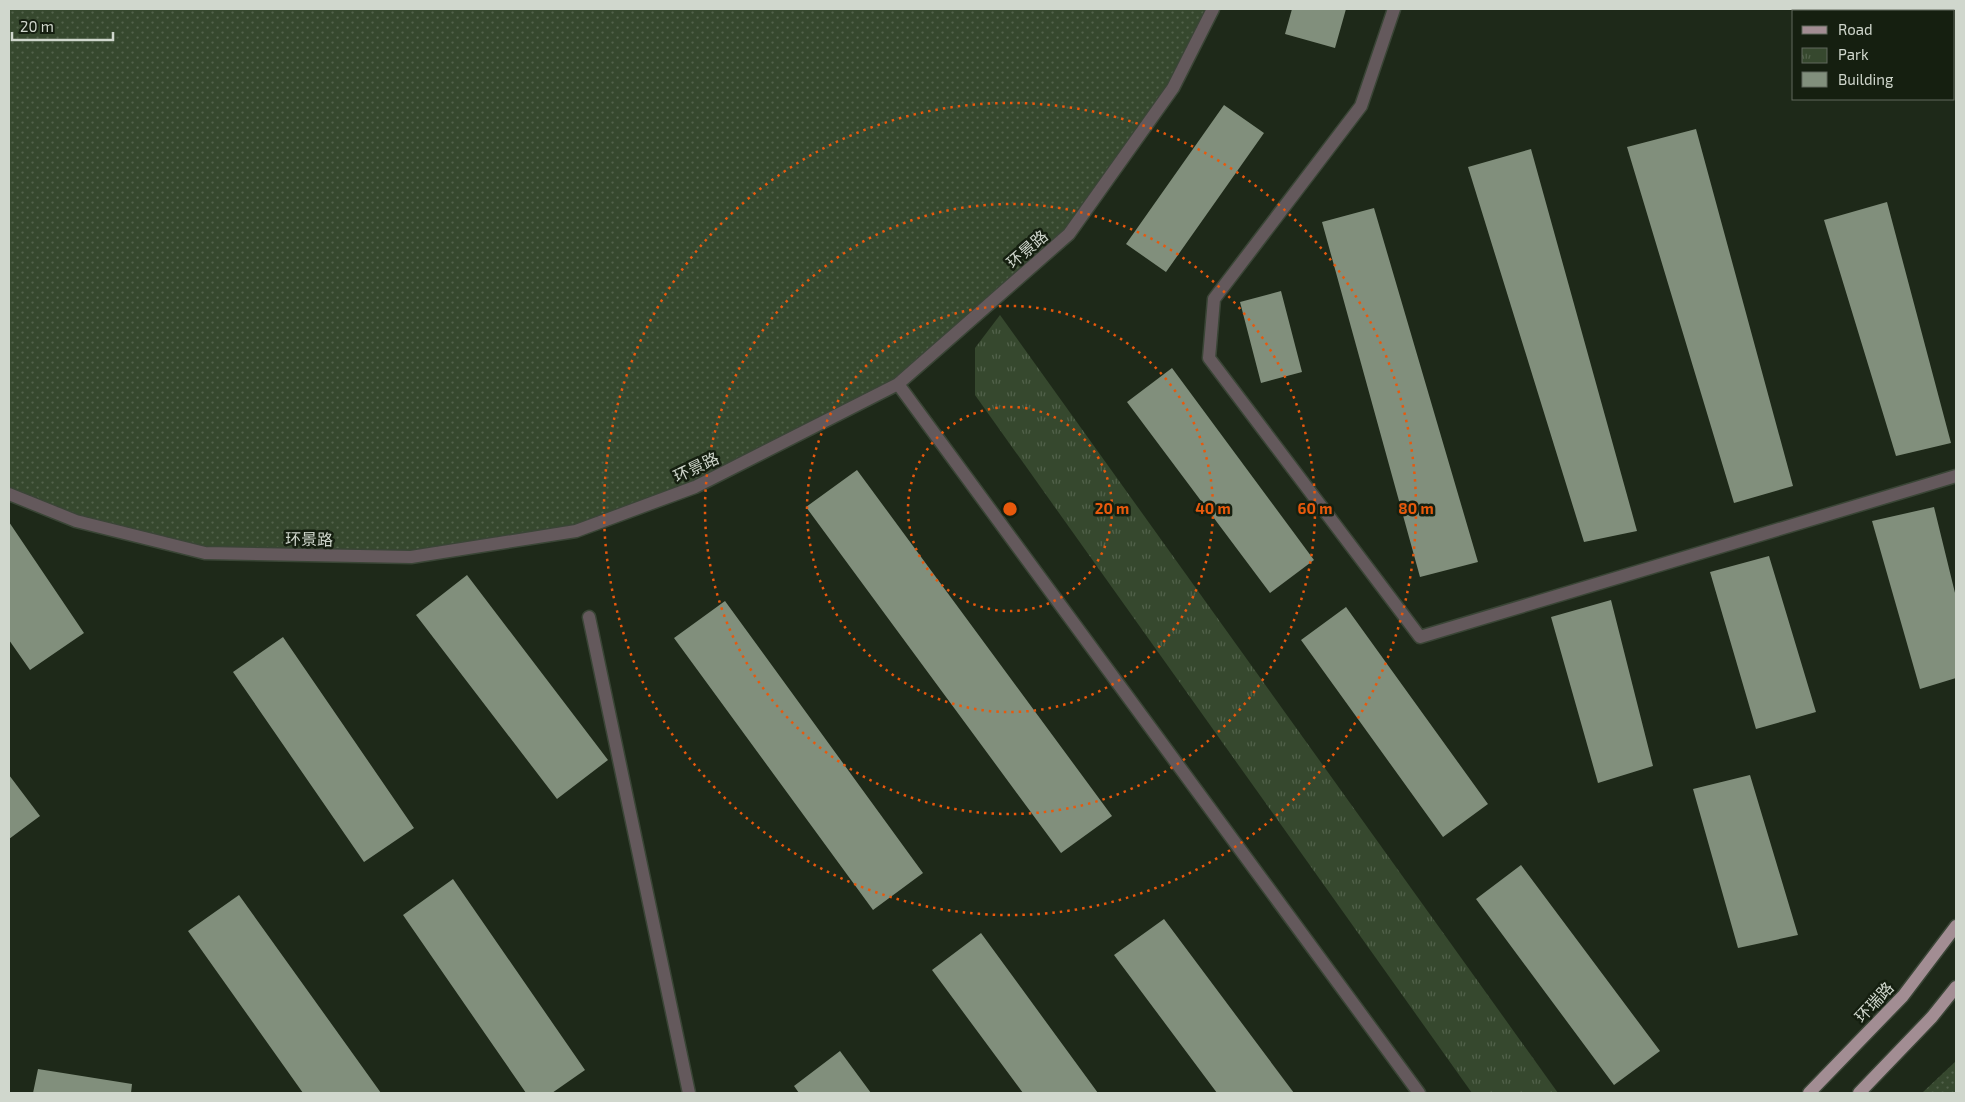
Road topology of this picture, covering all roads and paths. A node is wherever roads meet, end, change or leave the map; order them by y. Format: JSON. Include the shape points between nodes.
{"nodes":[{"id":1,"x":1213,"y":9,"type":"edge"},
{"id":2,"x":1394,"y":9,"type":"edge"},
{"id":3,"x":898,"y":384,"type":"junction"},
{"id":4,"x":1956,"y":476,"type":"edge"},
{"id":5,"x":9,"y":494,"type":"edge"},
{"id":6,"x":589,"y":617,"type":"dead end"},
{"id":7,"x":1956,"y":926,"type":"edge"},
{"id":8,"x":1956,"y":987,"type":"edge"},
{"id":9,"x":688,"y":1093,"type":"edge"},
{"id":10,"x":1419,"y":1093,"type":"edge"},
{"id":11,"x":1809,"y":1093,"type":"edge"},
{"id":12,"x":1859,"y":1093,"type":"edge"}],
"edges":[{"from":1,"to":3,"type":"street","name":"环景路","via":[[1173,88],[1069,234]]},
{"from":2,"to":4,"type":"street","via":[[1361,106],[1214,299],[1209,358],[1420,637]]},
{"from":3,"to":5,"type":"street","name":"环景路","via":[[695,487],[576,531],[411,557],[204,553],[76,521]]},
{"from":3,"to":10,"type":"street"},
{"from":6,"to":9,"type":"street"},
{"from":7,"to":11,"type":"main road","name":"环瑞路","via":[[1903,996]]},
{"from":8,"to":12,"type":"main road","via":[[1932,1017]]}]}
